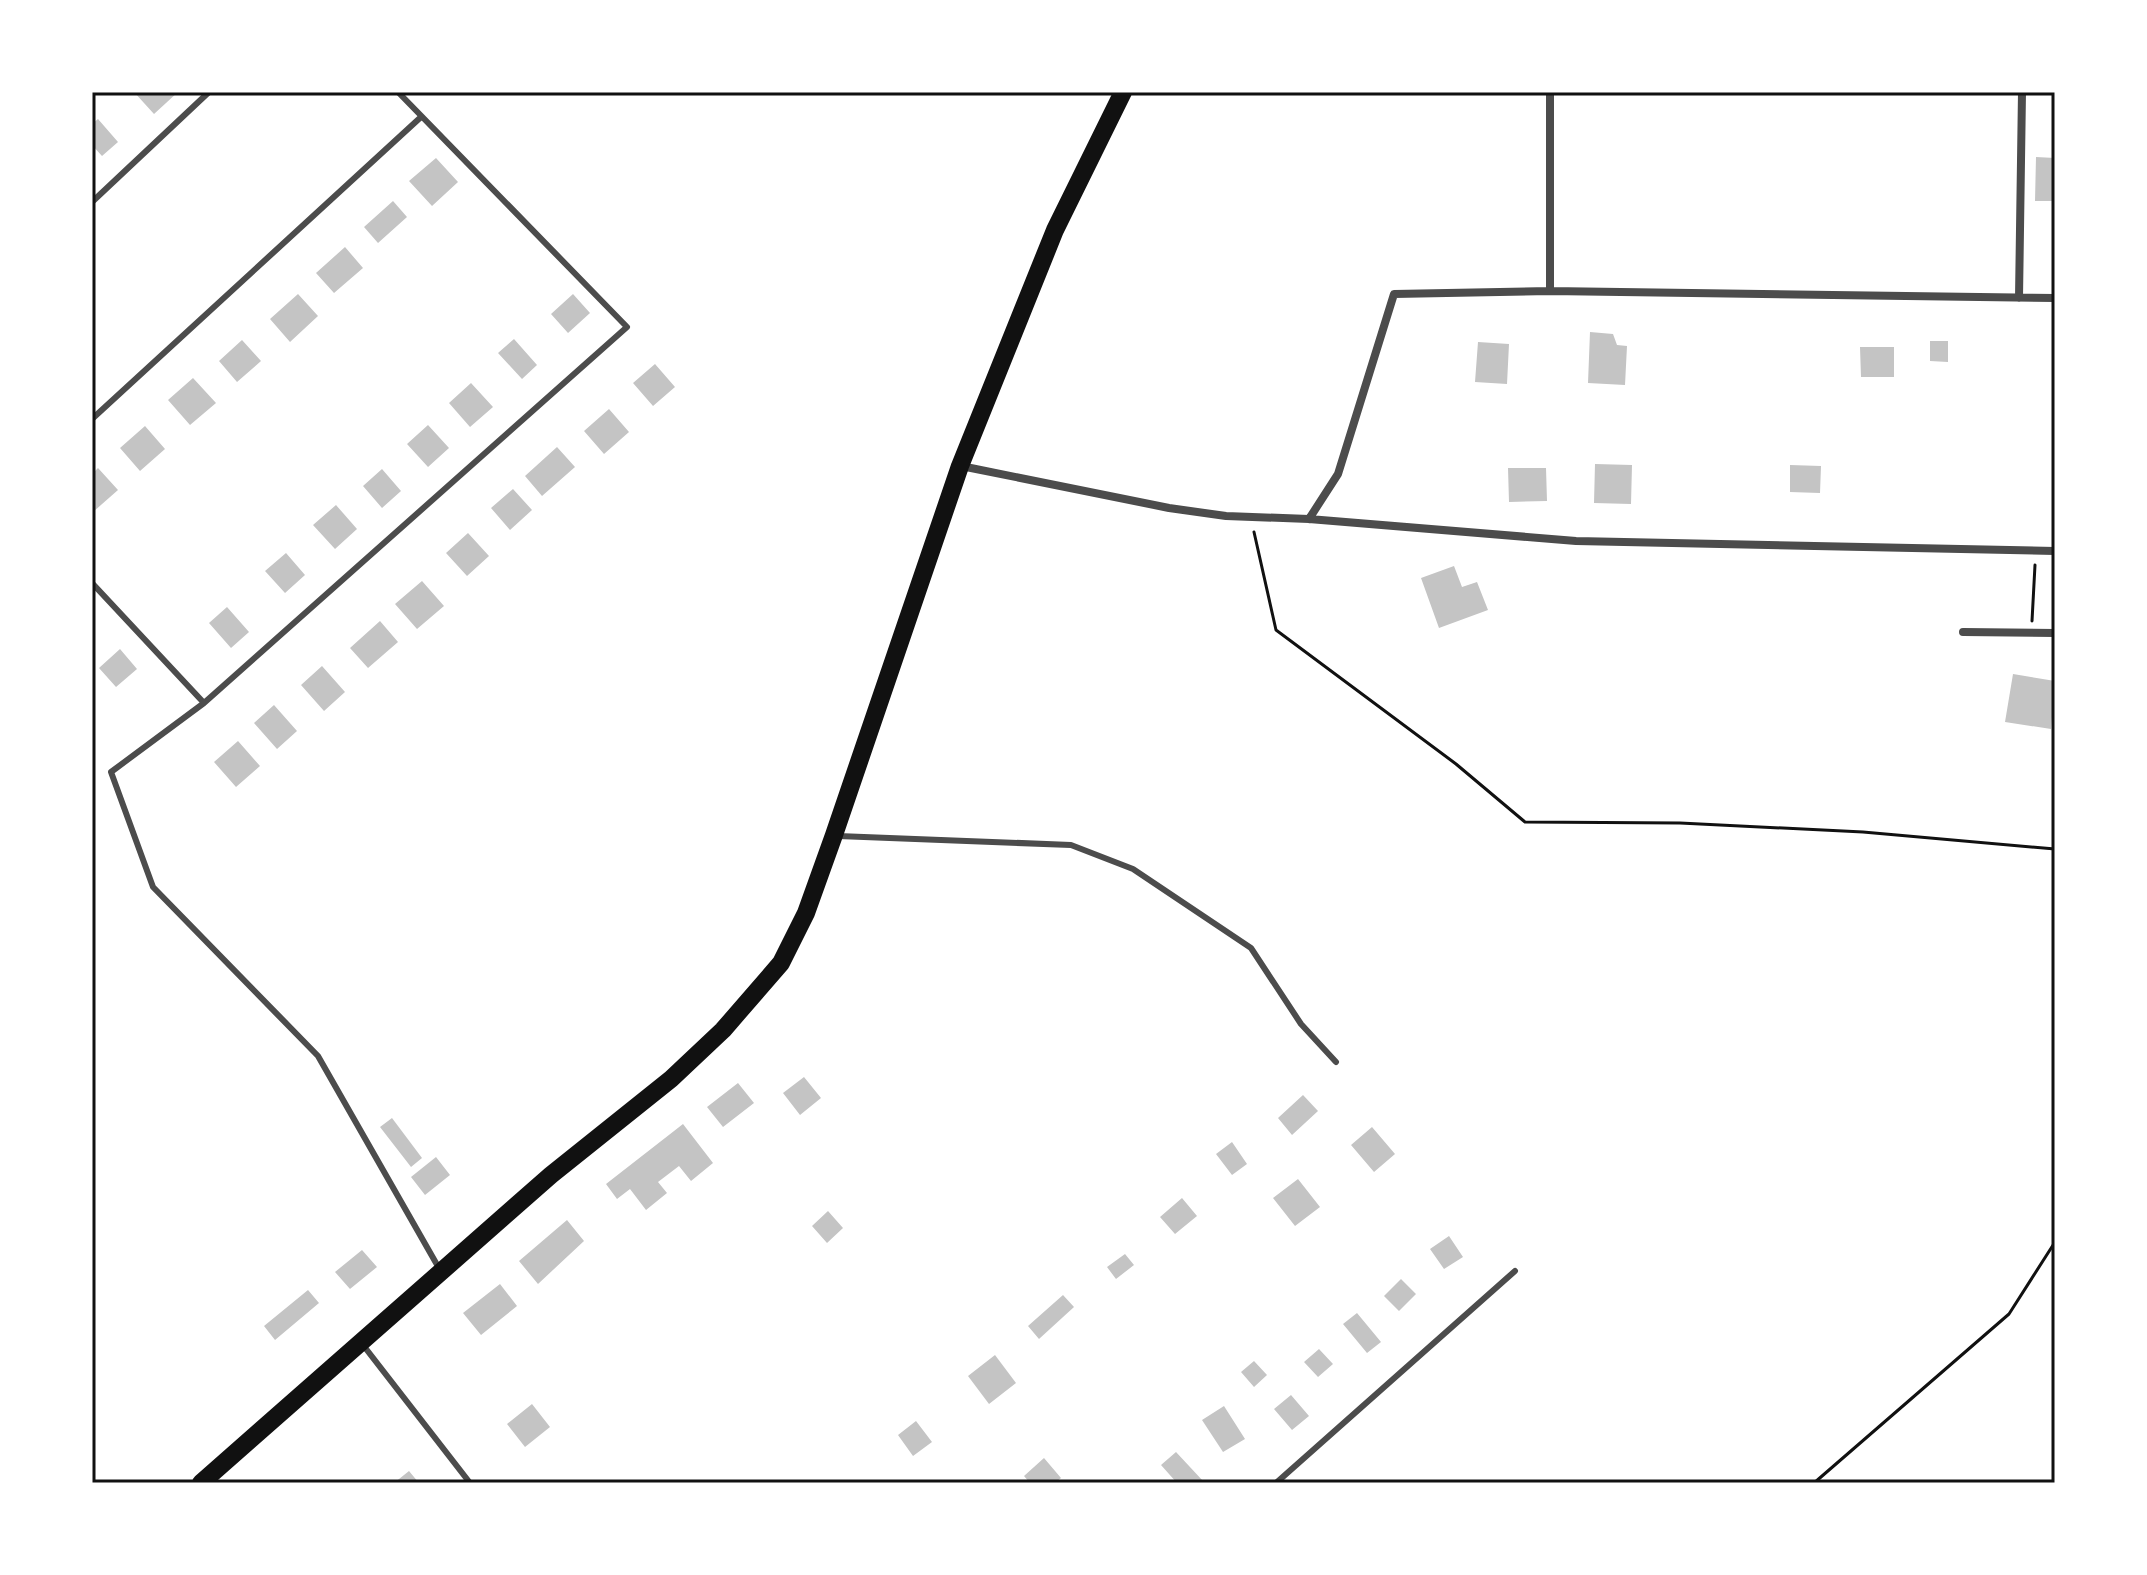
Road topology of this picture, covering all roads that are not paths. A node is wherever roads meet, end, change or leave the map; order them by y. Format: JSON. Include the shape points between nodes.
{"nodes":[{"id":1,"x":209,"y":92,"type":"edge"},
{"id":2,"x":398,"y":92,"type":"edge"},
{"id":3,"x":1123,"y":92,"type":"edge"},
{"id":4,"x":1550,"y":92,"type":"edge"},
{"id":5,"x":2022,"y":92,"type":"edge"},
{"id":6,"x":421,"y":117,"type":"junction"},
{"id":7,"x":92,"y":202,"type":"edge"},
{"id":8,"x":1550,"y":291,"type":"junction"},
{"id":9,"x":2019,"y":298,"type":"junction"},
{"id":10,"x":2055,"y":298,"type":"edge"},
{"id":11,"x":92,"y":419,"type":"edge"},
{"id":12,"x":960,"y":466,"type":"junction"},
{"id":13,"x":1309,"y":519,"type":"junction"},
{"id":14,"x":2055,"y":551,"type":"edge"},
{"id":15,"x":92,"y":583,"type":"edge"},
{"id":16,"x":1963,"y":632,"type":"dead end"},
{"id":17,"x":2055,"y":633,"type":"edge"},
{"id":18,"x":204,"y":703,"type":"junction"},
{"id":19,"x":834,"y":835,"type":"junction"},
{"id":20,"x":1336,"y":1062,"type":"dead end"},
{"id":21,"x":1515,"y":1271,"type":"dead end"},
{"id":22,"x":441,"y":1273,"type":"junction"},
{"id":23,"x":361,"y":1342,"type":"junction"},
{"id":24,"x":201,"y":1483,"type":"edge"},
{"id":25,"x":470,"y":1483,"type":"edge"},
{"id":26,"x":1276,"y":1483,"type":"edge"}],
"edges":[{"from":1,"to":7,"type":"lane"},
{"from":2,"to":6,"type":"lane"},
{"from":3,"to":12,"type":"main road","via":[[1055,230]]},
{"from":4,"to":8,"type":"street"},
{"from":5,"to":9,"type":"street"},
{"from":6,"to":11,"type":"lane"},
{"from":6,"to":18,"type":"lane","via":[[627,327]]},
{"from":8,"to":9,"type":"street"},
{"from":8,"to":13,"type":"street","via":[[1394,294],[1338,474]]},
{"from":9,"to":10,"type":"street"},
{"from":12,"to":13,"type":"street","via":[[1169,508]]},
{"from":12,"to":19,"type":"main road"},
{"from":13,"to":14,"type":"street","via":[[1576,541]]},
{"from":15,"to":18,"type":"lane"},
{"from":16,"to":17,"type":"street"},
{"from":18,"to":22,"type":"lane","via":[[111,772],[153,887],[318,1056]]},
{"from":19,"to":20,"type":"lane","via":[[1071,845],[1133,869],[1251,948],[1301,1024]]},
{"from":19,"to":22,"type":"main road","via":[[781,963],[723,1030]]},
{"from":21,"to":26,"type":"lane"},
{"from":22,"to":23,"type":"main road"},
{"from":23,"to":24,"type":"main road"},
{"from":23,"to":25,"type":"lane"}]}
